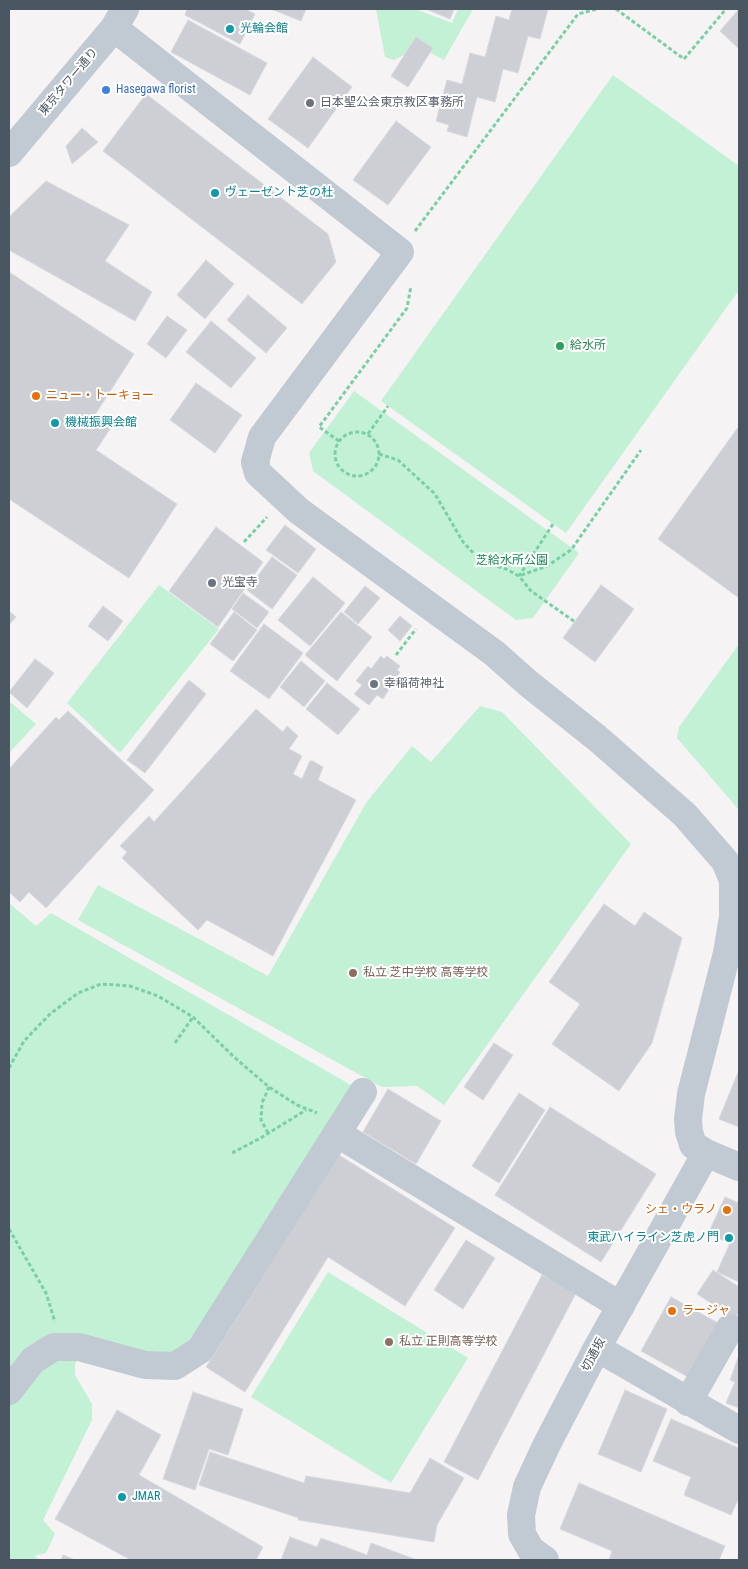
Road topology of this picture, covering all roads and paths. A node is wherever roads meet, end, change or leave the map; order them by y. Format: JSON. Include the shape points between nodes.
{"nodes":[{"id":1,"x":598,"y":9,"type":"edge"},
{"id":2,"x":616,"y":9,"type":"edge"},
{"id":3,"x":726,"y":9,"type":"edge"},
{"id":4,"x":120,"y":18,"type":"edge"},
{"id":5,"x":9,"y":153,"type":"edge"},
{"id":6,"x":400,"y":252,"type":"junction"},
{"id":7,"x":388,"y":406,"type":"dead end"},
{"id":8,"x":368,"y":434,"type":"junction"},
{"id":9,"x":339,"y":441,"type":"junction"},
{"id":10,"x":641,"y":450,"type":"dead end"},
{"id":11,"x":380,"y":454,"type":"junction"},
{"id":12,"x":271,"y":512,"type":"dead end"},
{"id":13,"x":553,"y":524,"type":"dead end"},
{"id":14,"x":244,"y":542,"type":"dead end"},
{"id":15,"x":519,"y":576,"type":"junction"},
{"id":16,"x":575,"y":622,"type":"dead end"},
{"id":17,"x":419,"y":625,"type":"dead end"},
{"id":18,"x":396,"y":655,"type":"dead end"},
{"id":19,"x":193,"y":1017,"type":"junction"},
{"id":20,"x":175,"y":1043,"type":"dead end"},
{"id":21,"x":9,"y":1068,"type":"edge"},
{"id":22,"x":269,"y":1087,"type":"junction"},
{"id":23,"x":363,"y":1092,"type":"dead end"},
{"id":24,"x":307,"y":1110,"type":"junction"},
{"id":25,"x":342,"y":1129,"type":"junction"},
{"id":26,"x":268,"y":1134,"type":"junction"},
{"id":27,"x":232,"y":1153,"type":"dead end"},
{"id":28,"x":724,"y":1161,"type":"edge"},
{"id":29,"x":9,"y":1229,"type":"edge"},
{"id":30,"x":621,"y":1306,"type":"junction"},
{"id":31,"x":730,"y":1328,"type":"dead end"},
{"id":32,"x":54,"y":1347,"type":"junction"},
{"id":33,"x":597,"y":1348,"type":"junction"},
{"id":34,"x":9,"y":1391,"type":"edge"},
{"id":35,"x":688,"y":1402,"type":"junction"},
{"id":36,"x":739,"y":1430,"type":"edge"},
{"id":37,"x":545,"y":1560,"type":"edge"}],
"edges":[{"from":1,"to":6,"type":"path","via":[[578,14]]},
{"from":2,"to":3,"type":"path","via":[[684,59]]},
{"from":4,"to":5,"type":"street","name":"東京タワー通り"},
{"from":4,"to":6,"type":"street"},
{"from":6,"to":9,"type":"path","via":[[414,266],[406,308],[319,427]]},
{"from":6,"to":28,"type":"street","via":[[262,437],[255,462],[258,473],[299,511],[494,652],[685,815],[725,861],[733,880],[733,917],[691,1094],[688,1119],[693,1145]]},
{"from":7,"to":8,"type":"path"},
{"from":8,"to":9,"type":"path","via":[[351,432]]},
{"from":8,"to":11,"type":"path","via":[[378,445]]},
{"from":9,"to":11,"type":"path","via":[[335,448],[336,463],[352,476],[374,469]]},
{"from":10,"to":15,"type":"path","via":[[571,550],[547,566]]},
{"from":11,"to":15,"type":"path","via":[[398,460],[436,494],[463,542],[476,556]]},
{"from":12,"to":14,"type":"path"},
{"from":13,"to":15,"type":"path"},
{"from":15,"to":16,"type":"path","via":[[540,598]]},
{"from":17,"to":18,"type":"path"},
{"from":19,"to":20,"type":"path"},
{"from":19,"to":21,"type":"path","via":[[158,996],[130,986],[101,984],[78,993],[50,1014],[24,1041]]},
{"from":19,"to":22,"type":"path"},
{"from":22,"to":24,"type":"path"},
{"from":22,"to":26,"type":"path","via":[[262,1103],[261,1120]]},
{"from":23,"to":25,"type":"street"},
{"from":24,"to":25,"type":"path"},
{"from":24,"to":26,"type":"path"},
{"from":25,"to":30,"type":"street"},
{"from":25,"to":32,"type":"street","via":[[200,1350],[175,1366],[145,1365],[79,1347]]},
{"from":26,"to":27,"type":"path"},
{"from":28,"to":30,"type":"street","name":"切通坂"},
{"from":29,"to":32,"type":"path","via":[[46,1293],[55,1318]]},
{"from":30,"to":33,"type":"street","name":"切通坂"},
{"from":31,"to":35,"type":"street"},
{"from":32,"to":34,"type":"street","via":[[33,1360]]},
{"from":33,"to":35,"type":"street"},
{"from":33,"to":37,"type":"street","name":"切通坂","via":[[526,1487],[521,1515],[522,1534],[531,1550]]},
{"from":35,"to":36,"type":"street"}]}
